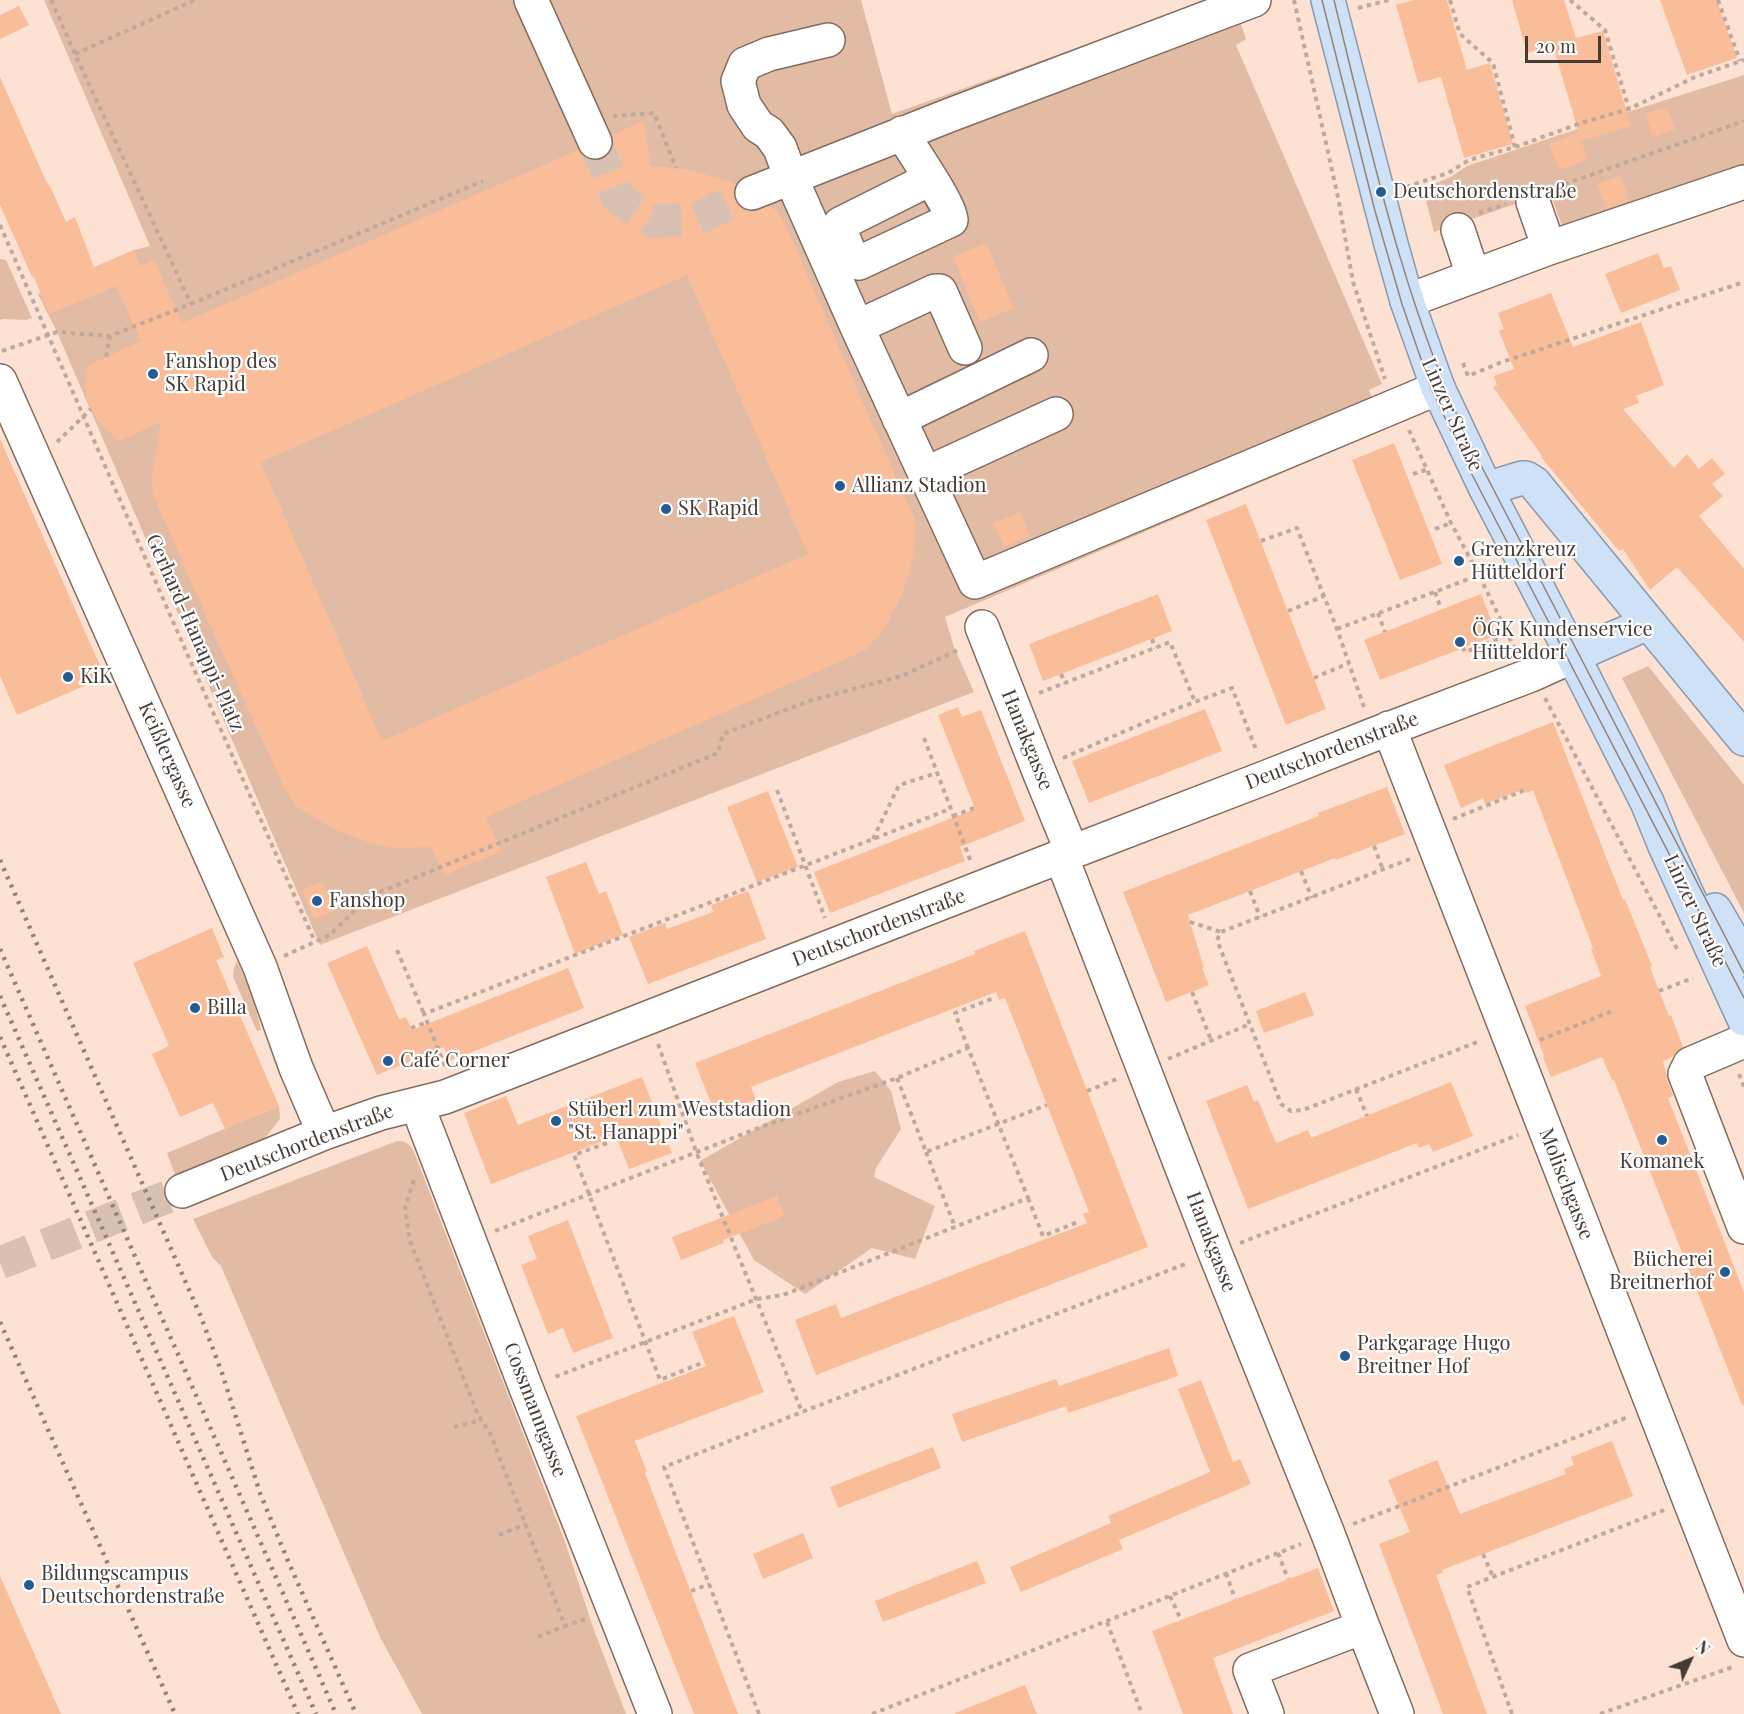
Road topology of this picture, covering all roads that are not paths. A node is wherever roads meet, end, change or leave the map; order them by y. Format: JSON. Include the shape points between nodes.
{"nodes":[{"id":1,"x":531,"y":0,"type":"edge"},
{"id":2,"x":1254,"y":0,"type":"edge"},
{"id":3,"x":1328,"y":0,"type":"edge"},
{"id":4,"x":828,"y":39,"type":"dead end"},
{"id":5,"x":599,"y":129,"type":"tunnel mouth"},
{"id":6,"x":902,"y":133,"type":"junction"},
{"id":7,"x":791,"y":178,"type":"junction"},
{"id":8,"x":930,"y":179,"type":"dead end"},
{"id":9,"x":1744,"y":182,"type":"edge"},
{"id":10,"x":752,"y":193,"type":"tunnel mouth"},
{"id":11,"x":1532,"y":197,"type":"road end"},
{"id":12,"x":1468,"y":222,"type":"road end"},
{"id":13,"x":1549,"y":248,"type":"junction"},
{"id":14,"x":1473,"y":275,"type":"junction"},
{"id":15,"x":1407,"y":301,"type":"junction"},
{"id":16,"x":857,"y":327,"type":"junction"},
{"id":17,"x":965,"y":348,"type":"dead end"},
{"id":18,"x":1032,"y":356,"type":"dead end"},
{"id":19,"x":0,"y":381,"type":"edge"},
{"id":20,"x":1438,"y":388,"type":"junction"},
{"id":21,"x":1056,"y":414,"type":"dead end"},
{"id":22,"x":899,"y":419,"type":"junction"},
{"id":23,"x":925,"y":474,"type":"junction"},
{"id":24,"x":1486,"y":489,"type":"junction"},
{"id":25,"x":1648,"y":623,"type":"junction"},
{"id":26,"x":982,"y":627,"type":"road end"},
{"id":27,"x":1573,"y":656,"type":"junction"},
{"id":28,"x":1382,"y":731,"type":"junction"},
{"id":29,"x":1744,"y":739,"type":"edge"},
{"id":30,"x":1647,"y":802,"type":"junction"},
{"id":31,"x":1067,"y":854,"type":"junction"},
{"id":32,"x":1744,"y":960,"type":"edge"},
{"id":33,"x":1744,"y":985,"type":"edge"},
{"id":34,"x":1744,"y":1019,"type":"edge"},
{"id":35,"x":1737,"y":1044,"type":"edge"},
{"id":36,"x":418,"y":1105,"type":"junction"},
{"id":37,"x":324,"y":1133,"type":"junction"},
{"id":38,"x":182,"y":1191,"type":"tunnel mouth"},
{"id":39,"x":1744,"y":1227,"type":"edge"},
{"id":40,"x":1363,"y":1627,"type":"junction"},
{"id":41,"x":1744,"y":1640,"type":"edge"},
{"id":42,"x":655,"y":1714,"type":"edge"},
{"id":43,"x":1267,"y":1714,"type":"edge"},
{"id":44,"x":1397,"y":1714,"type":"edge"}],
"edges":[{"from":1,"to":5,"type":"street"},
{"from":2,"to":6,"type":"street"},
{"from":3,"to":15,"type":"main road","name":"Linzer Straße"},
{"from":4,"to":7,"type":"street","via":[[745,64],[738,81],[744,105],[758,126],[780,147]]},
{"from":6,"to":7,"type":"street"},
{"from":6,"to":8,"type":"street"},
{"from":7,"to":10,"type":"street"},
{"from":7,"to":16,"type":"street"},
{"from":9,"to":13,"type":"street"},
{"from":11,"to":13,"type":"street"},
{"from":12,"to":14,"type":"street"},
{"from":13,"to":14,"type":"street"},
{"from":14,"to":15,"type":"street"},
{"from":15,"to":20,"type":"main road","name":"Linzer Straße"},
{"from":16,"to":17,"type":"street","via":[[940,291]]},
{"from":16,"to":22,"type":"street"},
{"from":18,"to":22,"type":"street"},
{"from":19,"to":37,"type":"street","name":"Keißlergasse","via":[[260,967]]},
{"from":20,"to":23,"type":"street","via":[[975,582]]},
{"from":20,"to":24,"type":"main road","name":"Linzer Straße"},
{"from":21,"to":23,"type":"street"},
{"from":22,"to":23,"type":"street"},
{"from":24,"to":25,"type":"main road","via":[[1518,479],[1530,480]]},
{"from":24,"to":27,"type":"main road","name":"Linzer Straße"},
{"from":25,"to":27,"type":"main road"},
{"from":25,"to":29,"type":"main road"},
{"from":26,"to":31,"type":"street","name":"Hanakgasse"},
{"from":27,"to":28,"type":"street","name":"Deutschordenstraße"},
{"from":27,"to":30,"type":"main road","name":"Linzer Straße"},
{"from":28,"to":31,"type":"street","name":"Deutschordenstraße"},
{"from":28,"to":41,"type":"street","name":"Molischgasse","via":[[1432,838]]},
{"from":30,"to":32,"type":"main road","name":"Linzer Straße","via":[[1676,841]]},
{"from":30,"to":33,"type":"street"},
{"from":30,"to":34,"type":"main road","name":"Linzer Straße"},
{"from":31,"to":36,"type":"street","name":"Deutschordenstraße"},
{"from":31,"to":40,"type":"street","name":"Hanakgasse","via":[[1215,1253]]},
{"from":35,"to":39,"type":"street","via":[[1690,1064],[1685,1074]]},
{"from":36,"to":37,"type":"street","name":"Deutschordenstraße"},
{"from":36,"to":42,"type":"street","name":"Cossmanngasse"},
{"from":37,"to":38,"type":"street","name":"Deutschordenstraße"},
{"from":40,"to":43,"type":"street","via":[[1250,1670]]},
{"from":40,"to":44,"type":"street","name":"Hanakgasse"}]}
